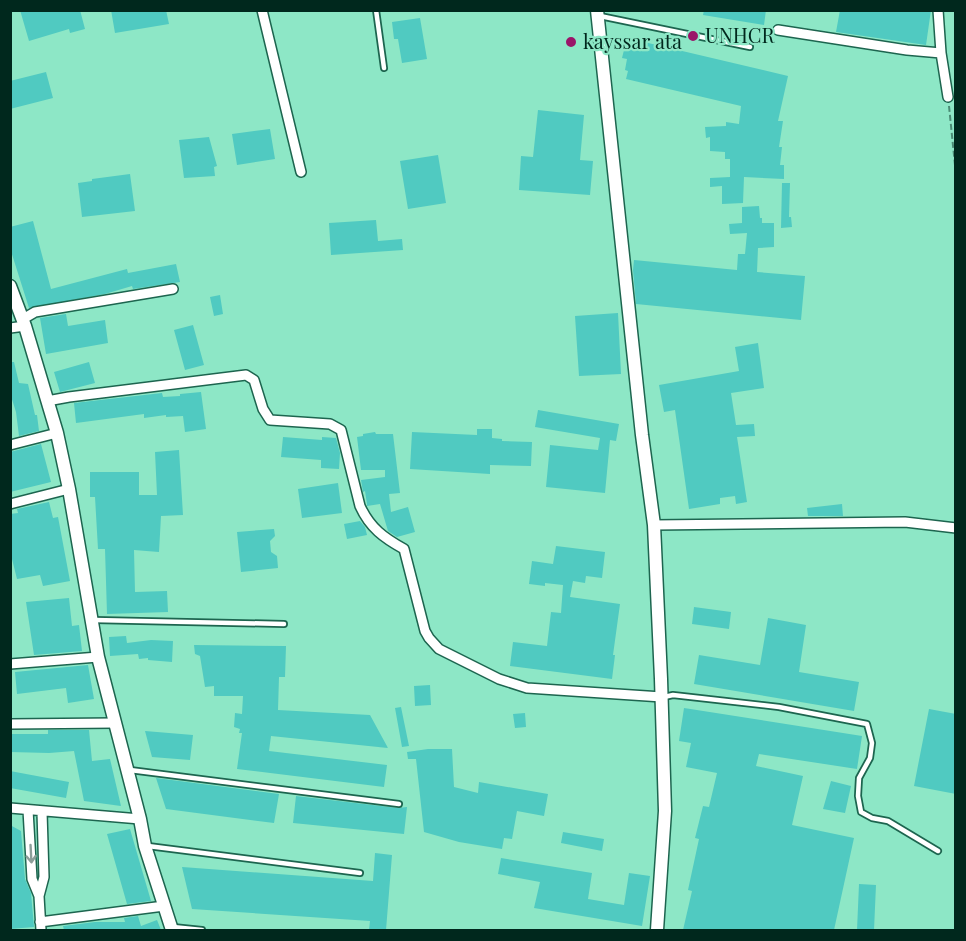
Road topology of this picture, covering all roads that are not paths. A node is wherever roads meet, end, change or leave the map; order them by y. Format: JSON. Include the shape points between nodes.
{"nodes":[{"id":1,"x":262,"y":10,"type":"edge"},
{"id":2,"x":376,"y":10,"type":"edge"},
{"id":3,"x":938,"y":10,"type":"edge"},
{"id":4,"x":597,"y":13,"type":"edge"},
{"id":5,"x":778,"y":30,"type":"dead end"},
{"id":6,"x":750,"y":47,"type":"dead end"},
{"id":7,"x":941,"y":53,"type":"junction"},
{"id":8,"x":384,"y":68,"type":"dead end"},
{"id":9,"x":948,"y":97,"type":"road end"},
{"id":10,"x":301,"y":172,"type":"dead end"},
{"id":11,"x":10,"y":286,"type":"edge"},
{"id":12,"x":172,"y":290,"type":"dead end"},
{"id":13,"x":24,"y":323,"type":"junction"},
{"id":14,"x":10,"y":328,"type":"edge"},
{"id":15,"x":47,"y":401,"type":"junction"},
{"id":16,"x":57,"y":433,"type":"junction"},
{"id":17,"x":10,"y":445,"type":"edge"},
{"id":18,"x":69,"y":489,"type":"junction"},
{"id":19,"x":10,"y":504,"type":"edge"},
{"id":20,"x":654,"y":525,"type":"junction"},
{"id":21,"x":956,"y":528,"type":"edge"},
{"id":22,"x":92,"y":620,"type":"junction"},
{"id":23,"x":284,"y":624,"type":"dead end"},
{"id":24,"x":98,"y":657,"type":"junction"},
{"id":25,"x":10,"y":664,"type":"edge"},
{"id":26,"x":662,"y":697,"type":"junction"},
{"id":27,"x":115,"y":723,"type":"junction"},
{"id":28,"x":10,"y":724,"type":"edge"},
{"id":29,"x":127,"y":770,"type":"junction"},
{"id":30,"x":399,"y":804,"type":"dead end"},
{"id":31,"x":10,"y":808,"type":"edge"},
{"id":32,"x":28,"y":810,"type":"junction"},
{"id":33,"x":42,"y":812,"type":"junction"},
{"id":34,"x":140,"y":819,"type":"junction"},
{"id":35,"x":145,"y":846,"type":"junction"},
{"id":36,"x":938,"y":851,"type":"dead end"},
{"id":37,"x":360,"y":873,"type":"dead end"},
{"id":38,"x":39,"y":896,"type":"junction"},
{"id":39,"x":164,"y":906,"type":"junction"},
{"id":40,"x":40,"y":926,"type":"edge"},
{"id":41,"x":171,"y":929,"type":"edge"},
{"id":42,"x":202,"y":930,"type":"edge"},
{"id":43,"x":657,"y":930,"type":"edge"}],
"edges":[{"from":1,"to":10,"type":"street"},
{"from":2,"to":8,"type":"lane"},
{"from":3,"to":7,"type":"street"},
{"from":4,"to":6,"type":"lane"},
{"from":4,"to":20,"type":"street"},
{"from":5,"to":7,"type":"street"},
{"from":7,"to":9,"type":"street"},
{"from":11,"to":13,"type":"street"},
{"from":12,"to":13,"type":"street","via":[[36,312]]},
{"from":13,"to":14,"type":"street"},
{"from":13,"to":15,"type":"street"},
{"from":15,"to":16,"type":"street"},
{"from":15,"to":26,"type":"street","via":[[251,377],[270,420],[330,424],[343,434],[360,506],[382,537],[404,549],[425,631],[434,644],[499,679],[527,688]]},
{"from":16,"to":17,"type":"street"},
{"from":16,"to":18,"type":"street"},
{"from":18,"to":19,"type":"street"},
{"from":18,"to":22,"type":"street"},
{"from":20,"to":21,"type":"street","via":[[905,522]]},
{"from":20,"to":26,"type":"street"},
{"from":22,"to":23,"type":"lane"},
{"from":22,"to":24,"type":"street"},
{"from":24,"to":25,"type":"street"},
{"from":24,"to":27,"type":"street"},
{"from":26,"to":36,"type":"lane","via":[[674,695],[779,708],[867,724],[872,742],[870,758],[859,778],[861,812],[888,821]]},
{"from":26,"to":43,"type":"street","via":[[665,811]]},
{"from":27,"to":28,"type":"street"},
{"from":27,"to":29,"type":"street"},
{"from":29,"to":30,"type":"lane"},
{"from":29,"to":34,"type":"street"},
{"from":31,"to":32,"type":"street"},
{"from":32,"to":33,"type":"street"},
{"from":32,"to":38,"type":"street","one_way":true,"via":[[32,879]]},
{"from":33,"to":34,"type":"street"},
{"from":33,"to":38,"type":"street","via":[[44,877]]},
{"from":34,"to":35,"type":"street"},
{"from":35,"to":37,"type":"lane"},
{"from":35,"to":39,"type":"street"},
{"from":38,"to":40,"type":"street"},
{"from":39,"to":40,"type":"street"},
{"from":39,"to":41,"type":"street"},
{"from":41,"to":42,"type":"lane"}]}
